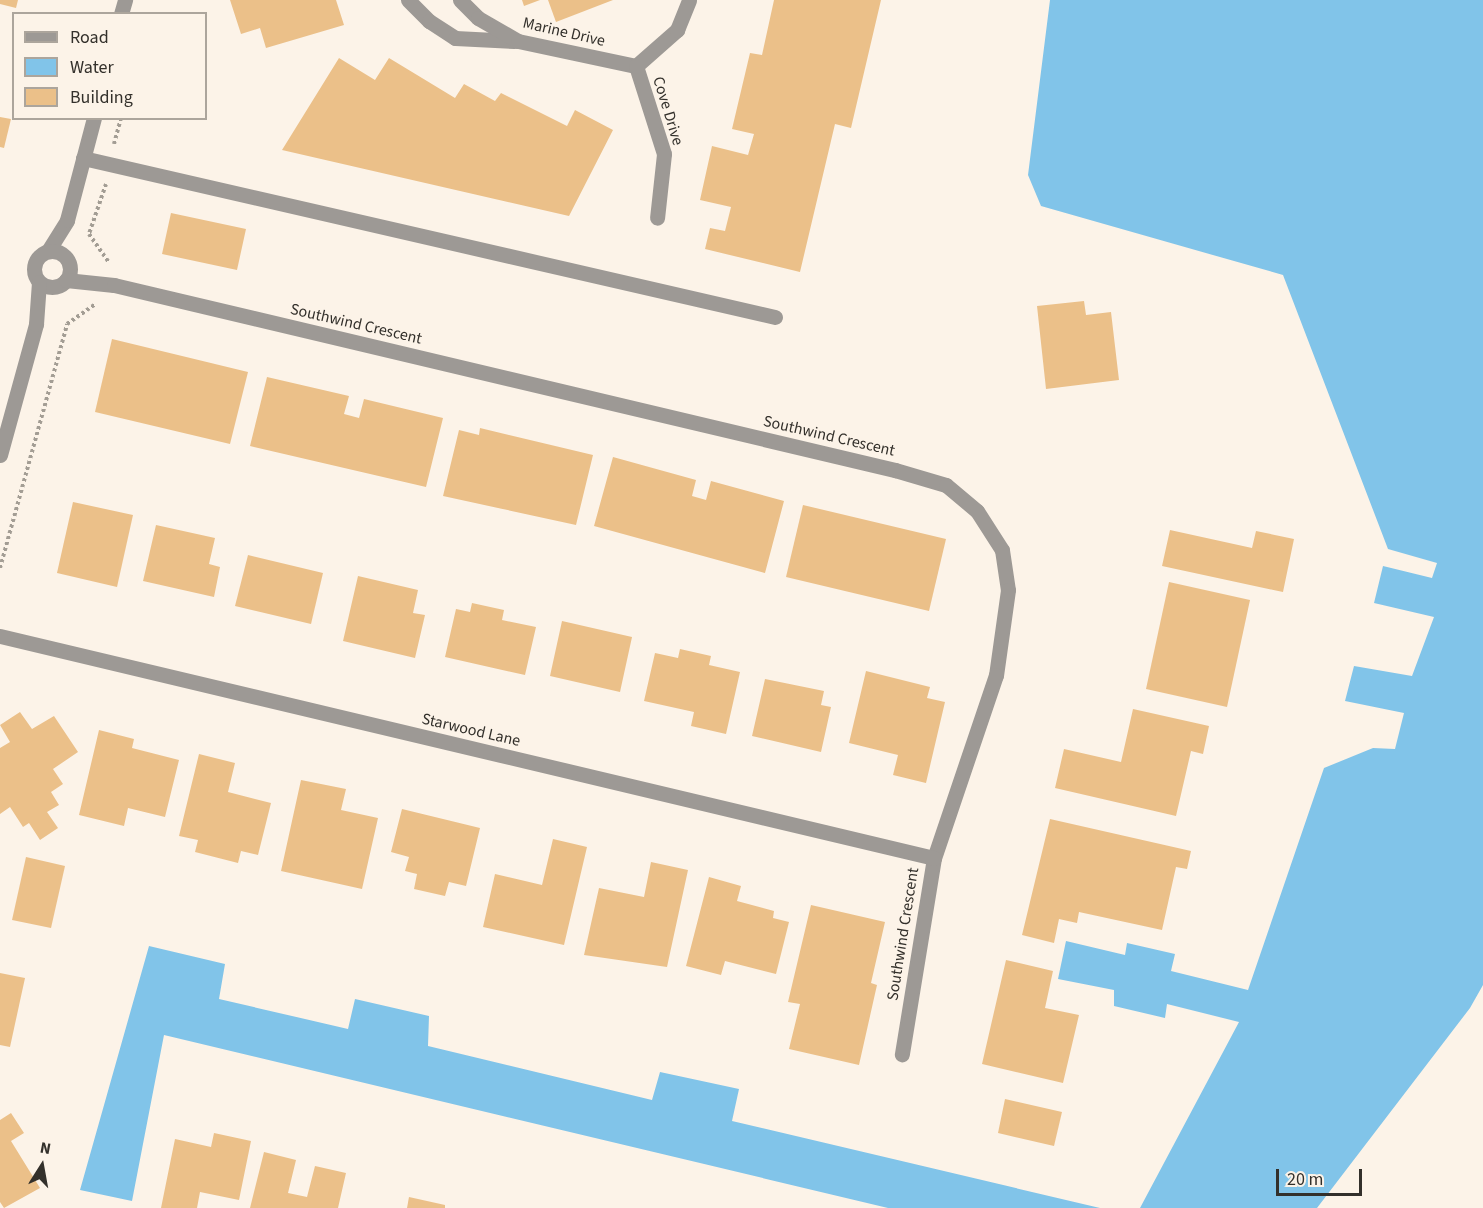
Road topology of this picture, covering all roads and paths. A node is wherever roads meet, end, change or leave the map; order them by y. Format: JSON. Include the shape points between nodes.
{"nodes":[{"id":1,"x":408,"y":0,"type":"edge"},
{"id":2,"x":460,"y":0,"type":"edge"},
{"id":3,"x":689,"y":0,"type":"edge"},
{"id":4,"x":518,"y":42,"type":"junction"},
{"id":5,"x":636,"y":66,"type":"junction"},
{"id":6,"x":93,"y":120,"type":"edge"},
{"id":7,"x":121,"y":120,"type":"edge"},
{"id":8,"x":83,"y":158,"type":"junction"},
{"id":9,"x":110,"y":164,"type":"junction"},
{"id":10,"x":657,"y":218,"type":"dead end"},
{"id":11,"x":67,"y":220,"type":"junction"},
{"id":12,"x":48,"y":251,"type":"junction"},
{"id":13,"x":65,"y":273,"type":"junction"},
{"id":14,"x":39,"y":282,"type":"junction"},
{"id":15,"x":107,"y":283,"type":"junction"},
{"id":16,"x":776,"y":317,"type":"dead end"},
{"id":17,"x":36,"y":324,"type":"junction"},
{"id":18,"x":0,"y":455,"type":"edge"},
{"id":19,"x":0,"y":568,"type":"edge"},
{"id":20,"x":0,"y":636,"type":"edge"},
{"id":21,"x":934,"y":858,"type":"junction"},
{"id":22,"x":902,"y":1054,"type":"dead end"}],
"edges":[{"from":1,"to":4,"type":"street","via":[[429,21],[455,38]]},
{"from":2,"to":4,"type":"street","name":"Marine Drive","via":[[478,18]]},
{"from":3,"to":5,"type":"street","name":"Cove Drive","via":[[677,30]]},
{"from":4,"to":5,"type":"street","name":"Marine Drive"},
{"from":5,"to":10,"type":"street","name":"Cove Drive","via":[[664,154]]},
{"from":6,"to":8,"type":"street"},
{"from":7,"to":9,"type":"path"},
{"from":8,"to":9,"type":"street"},
{"from":8,"to":11,"type":"street"},
{"from":9,"to":15,"type":"path","via":[[89,234],[109,262]]},
{"from":9,"to":16,"type":"street"},
{"from":11,"to":12,"type":"street"},
{"from":11,"to":13,"type":"street"},
{"from":12,"to":13,"type":"street"},
{"from":12,"to":14,"type":"street","via":[[36,261]]},
{"from":13,"to":14,"type":"street"},
{"from":13,"to":15,"type":"street","name":"Southwind Crescent"},
{"from":13,"to":17,"type":"street"},
{"from":14,"to":17,"type":"street"},
{"from":15,"to":19,"type":"path","via":[[95,307],[67,324]]},
{"from":15,"to":21,"type":"street","name":"Southwind Crescent","via":[[946,485],[977,511],[1002,550],[1008,590],[996,675]]},
{"from":17,"to":18,"type":"street"},
{"from":20,"to":21,"type":"street","name":"Starwood Lane"},
{"from":21,"to":22,"type":"street","name":"Southwind Crescent"}]}
